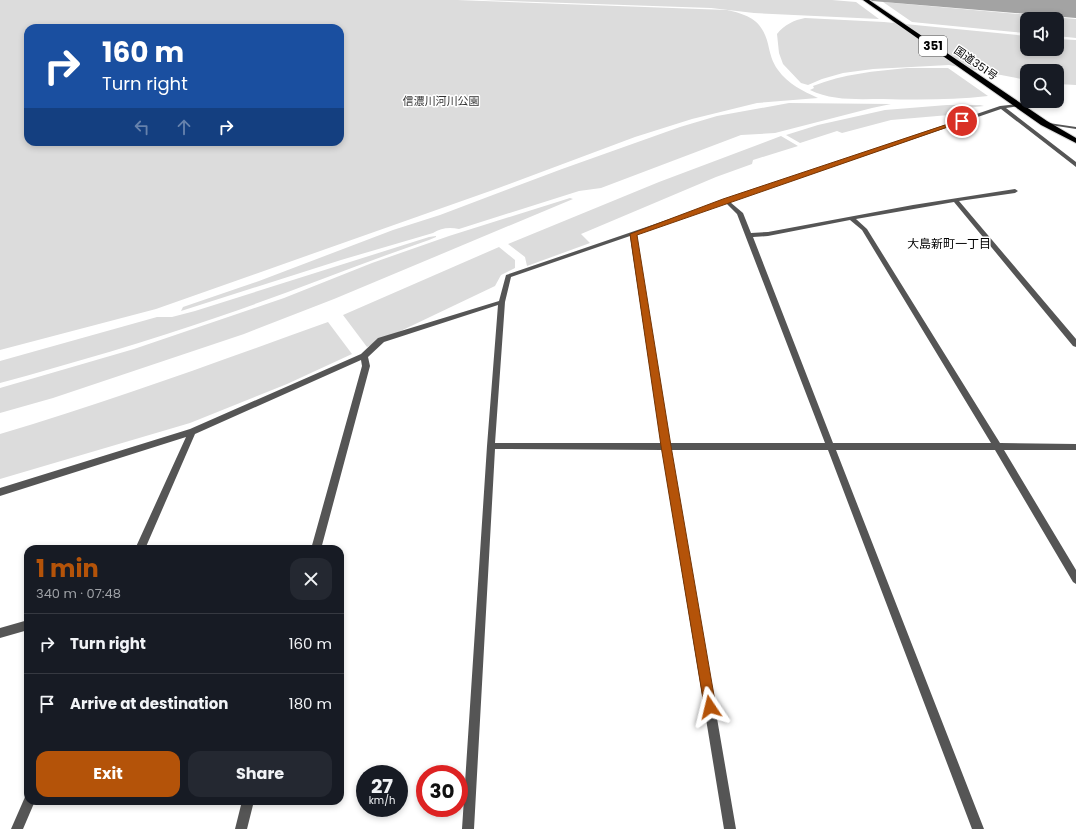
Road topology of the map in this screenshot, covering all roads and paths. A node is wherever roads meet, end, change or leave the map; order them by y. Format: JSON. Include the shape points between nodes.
{"nodes":[{"id":1,"x":866,"y":0,"type":"edge"},
{"id":2,"x":1018,"y":105,"type":"junction"},
{"id":3,"x":1002,"y":107,"type":"junction"},
{"id":4,"x":1044,"y":123,"type":"junction"},
{"id":5,"x":1076,"y":128,"type":"edge"},
{"id":6,"x":1076,"y":141,"type":"edge"},
{"id":7,"x":1076,"y":165,"type":"edge"},
{"id":8,"x":1015,"y":191,"type":"dead end"},
{"id":9,"x":726,"y":201,"type":"junction"},
{"id":10,"x":956,"y":201,"type":"junction"},
{"id":11,"x":852,"y":219,"type":"junction"},
{"id":12,"x":634,"y":234,"type":"junction"},
{"id":13,"x":749,"y":235,"type":"junction"},
{"id":14,"x":502,"y":302,"type":"junction"},
{"id":15,"x":1076,"y":344,"type":"edge"},
{"id":16,"x":364,"y":356,"type":"junction"},
{"id":17,"x":192,"y":432,"type":"junction"},
{"id":18,"x":491,"y":446,"type":"junction"},
{"id":19,"x":666,"y":446,"type":"junction"},
{"id":20,"x":997,"y":446,"type":"junction"},
{"id":21,"x":831,"y":447,"type":"junction"},
{"id":22,"x":1076,"y":447,"type":"edge"},
{"id":23,"x":0,"y":492,"type":"edge"},
{"id":24,"x":142,"y":545,"type":"edge"},
{"id":25,"x":317,"y":545,"type":"edge"},
{"id":26,"x":1076,"y":578,"type":"edge"},
{"id":27,"x":24,"y":626,"type":"edge"},
{"id":28,"x":0,"y":633,"type":"edge"},
{"id":29,"x":28,"y":805,"type":"edge"},
{"id":30,"x":247,"y":805,"type":"edge"},
{"id":31,"x":17,"y":829,"type":"edge"},
{"id":32,"x":241,"y":829,"type":"edge"},
{"id":33,"x":468,"y":829,"type":"edge"},
{"id":34,"x":730,"y":829,"type":"edge"},
{"id":35,"x":978,"y":829,"type":"edge"}],
"edges":[{"from":1,"to":2,"type":"highway","name":"国道351号","number":"351"},
{"from":2,"to":3,"type":"street"},
{"from":2,"to":4,"type":"highway","name":"国道351号","number":"351"},
{"from":3,"to":7,"type":"street"},
{"from":3,"to":9,"type":"street"},
{"from":4,"to":5,"type":"street"},
{"from":4,"to":6,"type":"highway","name":"国道351号","number":"351"},
{"from":8,"to":10,"type":"street"},
{"from":9,"to":12,"type":"street"},
{"from":9,"to":13,"type":"street","via":[[740,213]]},
{"from":10,"to":11,"type":"street"},
{"from":10,"to":15,"type":"street"},
{"from":11,"to":13,"type":"street"},
{"from":11,"to":20,"type":"street","via":[[864,229]]},
{"from":12,"to":14,"type":"street","via":[[508,276]]},
{"from":12,"to":19,"type":"street"},
{"from":13,"to":21,"type":"street"},
{"from":14,"to":16,"type":"street","via":[[381,340]]},
{"from":14,"to":18,"type":"street"},
{"from":16,"to":17,"type":"street"},
{"from":16,"to":25,"type":"street","via":[[366,366]]},
{"from":17,"to":23,"type":"street"},
{"from":17,"to":24,"type":"street"},
{"from":18,"to":19,"type":"street"},
{"from":18,"to":33,"type":"street"},
{"from":19,"to":21,"type":"street"},
{"from":19,"to":34,"type":"street"},
{"from":20,"to":21,"type":"street"},
{"from":20,"to":22,"type":"street"},
{"from":20,"to":26,"type":"street"},
{"from":21,"to":35,"type":"street"},
{"from":27,"to":28,"type":"street"},
{"from":29,"to":31,"type":"street"},
{"from":30,"to":32,"type":"street"}]}
